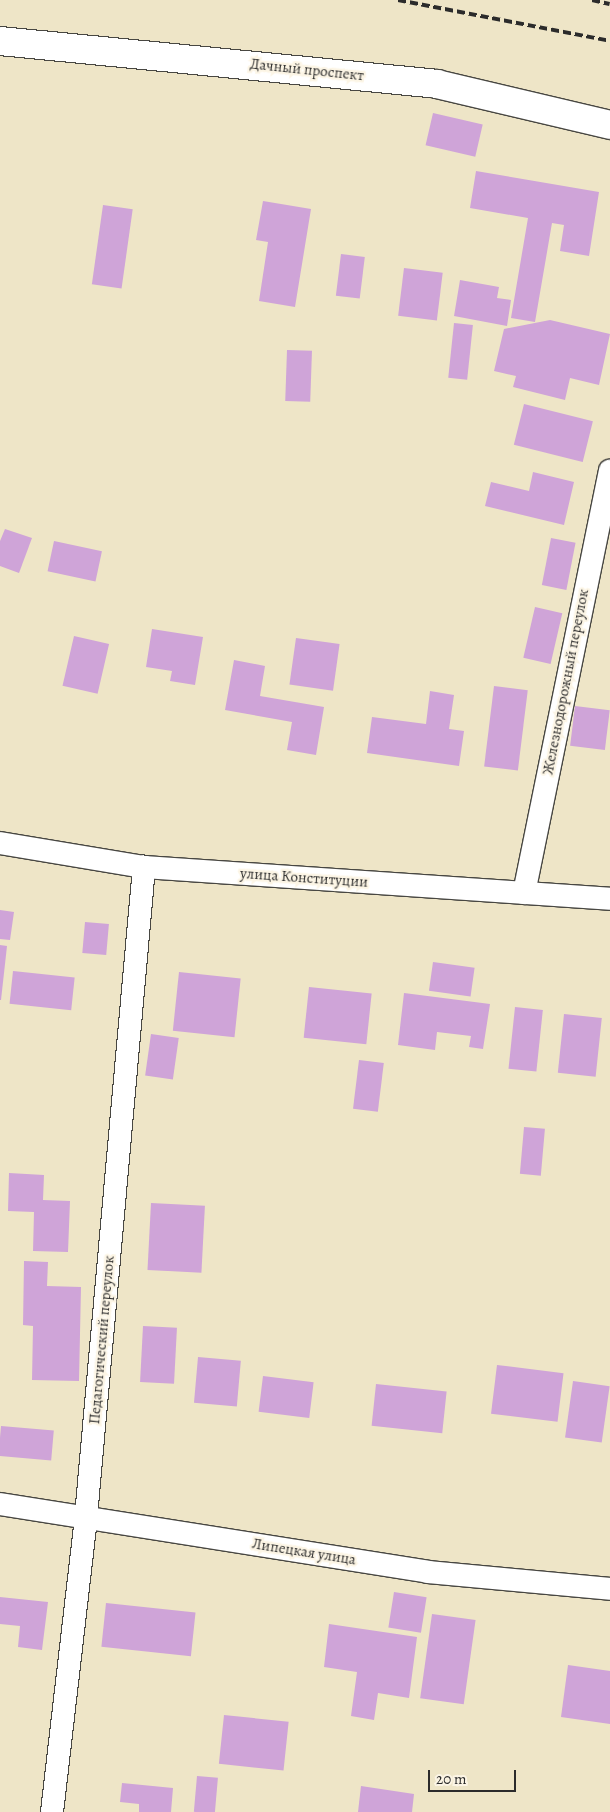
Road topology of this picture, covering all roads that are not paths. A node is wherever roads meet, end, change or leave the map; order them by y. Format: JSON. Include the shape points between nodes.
{"nodes":[{"id":1,"x":0,"y":41,"type":"edge"},
{"id":2,"x":610,"y":125,"type":"edge"},
{"id":3,"x":610,"y":471,"type":"edge"},
{"id":4,"x":0,"y":842,"type":"edge"},
{"id":5,"x":144,"y":867,"type":"junction"},
{"id":6,"x":524,"y":893,"type":"junction"},
{"id":7,"x":610,"y":899,"type":"edge"},
{"id":8,"x":0,"y":1504,"type":"edge"},
{"id":9,"x":86,"y":1516,"type":"junction"},
{"id":10,"x":610,"y":1589,"type":"edge"},
{"id":11,"x":52,"y":1812,"type":"edge"}],
"edges":[{"from":1,"to":2,"type":"street","name":"Дачный проспект","via":[[437,84]]},
{"from":3,"to":6,"type":"street","name":"Железнодорожный переулок"},
{"from":4,"to":5,"type":"street","name":"улица Конституции"},
{"from":5,"to":6,"type":"street","name":"улица Конституции"},
{"from":5,"to":9,"type":"street","name":"Педагогический переулок"},
{"from":6,"to":7,"type":"street","name":"улица Конституции"},
{"from":8,"to":9,"type":"street","name":"Липецкая улица"},
{"from":9,"to":10,"type":"street","name":"Липецкая улица","via":[[428,1572]]},
{"from":9,"to":11,"type":"street","name":"Педагогический переулок"}]}
